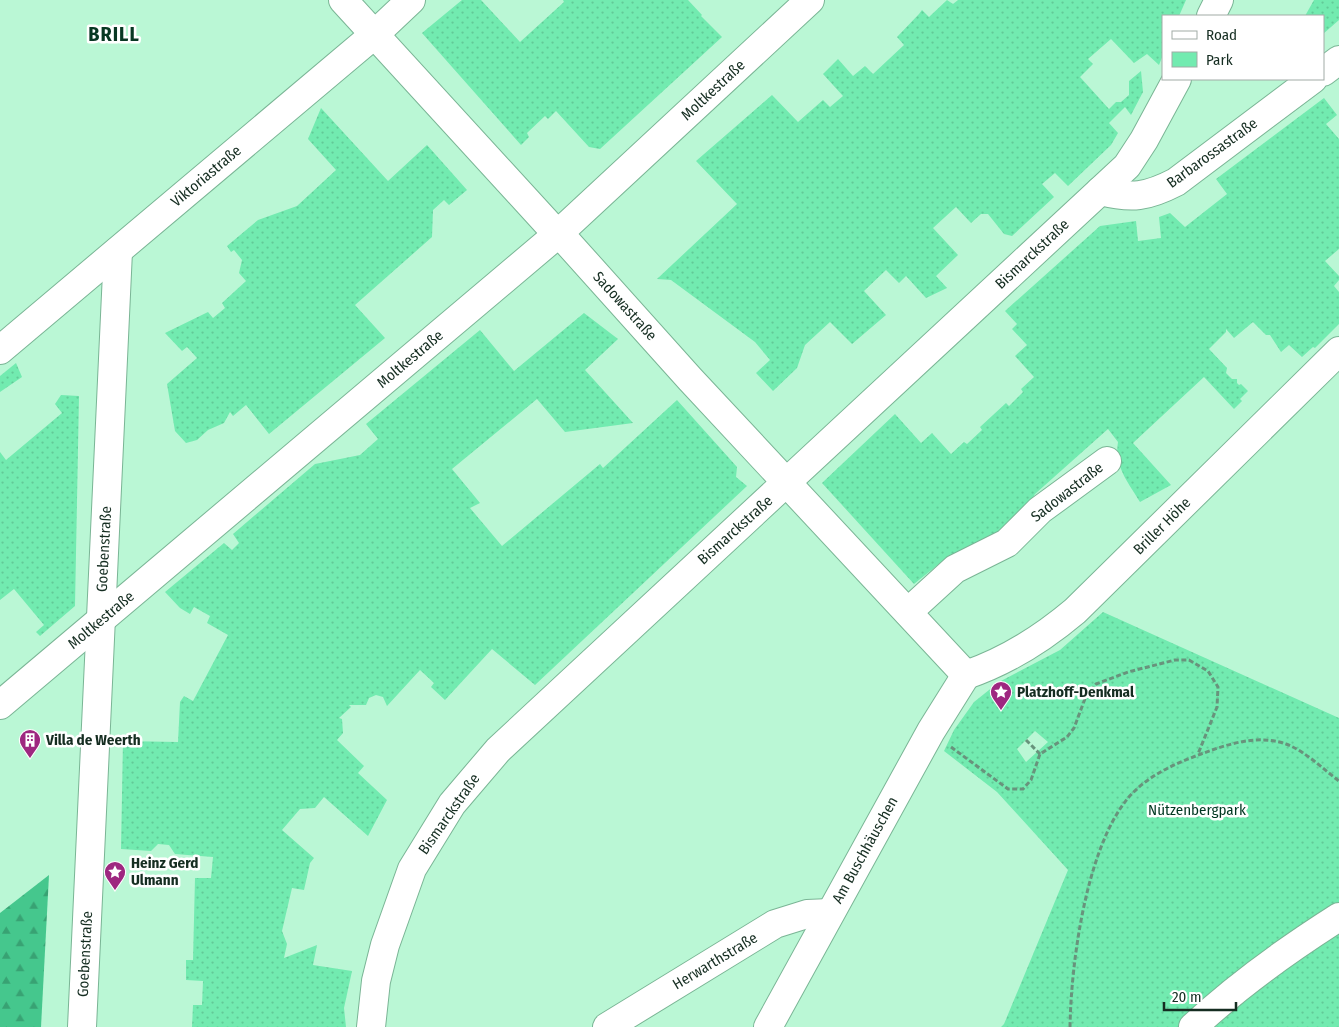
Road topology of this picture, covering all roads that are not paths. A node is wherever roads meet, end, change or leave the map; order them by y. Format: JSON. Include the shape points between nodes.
{"nodes":[{"id":1,"x":343,"y":0,"type":"edge"},
{"id":2,"x":411,"y":0,"type":"edge"},
{"id":3,"x":810,"y":0,"type":"edge"},
{"id":4,"x":1219,"y":0,"type":"edge"},
{"id":5,"x":1212,"y":15,"type":"edge"},
{"id":6,"x":374,"y":34,"type":"junction"},
{"id":7,"x":1339,"y":60,"type":"edge"},
{"id":8,"x":1324,"y":71,"type":"edge"},
{"id":9,"x":1176,"y":80,"type":"edge"},
{"id":10,"x":1313,"y":80,"type":"edge"},
{"id":11,"x":1100,"y":191,"type":"junction"},
{"id":12,"x":559,"y":233,"type":"junction"},
{"id":13,"x":118,"y":251,"type":"junction"},
{"id":14,"x":0,"y":350,"type":"edge"},
{"id":15,"x":1339,"y":351,"type":"edge"},
{"id":16,"x":1107,"y":461,"type":"dead end"},
{"id":17,"x":787,"y":483,"type":"junction"},
{"id":18,"x":908,"y":612,"type":"junction"},
{"id":19,"x":100,"y":621,"type":"junction"},
{"id":20,"x":966,"y":675,"type":"junction"},
{"id":21,"x":0,"y":704,"type":"edge"},
{"id":22,"x":830,"y":913,"type":"junction"},
{"id":23,"x":1339,"y":917,"type":"edge"},
{"id":24,"x":82,"y":1027,"type":"edge"},
{"id":25,"x":371,"y":1027,"type":"edge"},
{"id":26,"x":606,"y":1027,"type":"edge"},
{"id":27,"x":768,"y":1027,"type":"edge"},
{"id":28,"x":1193,"y":1027,"type":"edge"}],
"edges":[{"from":1,"to":6,"type":"street","name":"Sadowastraße"},
{"from":2,"to":6,"type":"street","name":"Viktoriastraße"},
{"from":3,"to":12,"type":"street","name":"Moltkestraße"},
{"from":4,"to":5,"type":"street"},
{"from":6,"to":12,"type":"street","name":"Sadowastraße"},
{"from":6,"to":13,"type":"street","name":"Viktoriastraße"},
{"from":7,"to":8,"type":"street"},
{"from":9,"to":11,"type":"street","name":"Bismarckstraße","via":[[1127,166]]},
{"from":10,"to":11,"type":"street","name":"Barbarossastraße","via":[[1153,194],[1120,196]]},
{"from":11,"to":17,"type":"street","name":"Bismarckstraße"},
{"from":12,"to":17,"type":"street","name":"Sadowastraße"},
{"from":12,"to":19,"type":"street","name":"Moltkestraße"},
{"from":13,"to":14,"type":"street","name":"Viktoriastraße"},
{"from":13,"to":19,"type":"street","name":"Goebenstraße"},
{"from":15,"to":20,"type":"street","name":"Briller Höhe","via":[[1075,611],[1047,635]]},
{"from":16,"to":18,"type":"street","name":"Sadowastraße","via":[[1040,510],[1007,544],[955,569]]},
{"from":17,"to":18,"type":"street","name":"Sadowastraße"},
{"from":17,"to":25,"type":"street","name":"Bismarckstraße","via":[[498,750],[452,804],[412,869],[385,945],[376,981]]},
{"from":18,"to":20,"type":"street","name":"Sadowastraße"},
{"from":19,"to":21,"type":"street","name":"Moltkestraße"},
{"from":19,"to":24,"type":"street","name":"Goebenstraße"},
{"from":20,"to":22,"type":"street","name":"Am Buschhäuschen","via":[[931,731]]},
{"from":22,"to":26,"type":"street","name":"Herwarthstraße","via":[[806,914],[775,924]]},
{"from":22,"to":27,"type":"street","name":"Am Buschhäuschen"},
{"from":23,"to":28,"type":"street","via":[[1235,989]]}]}
